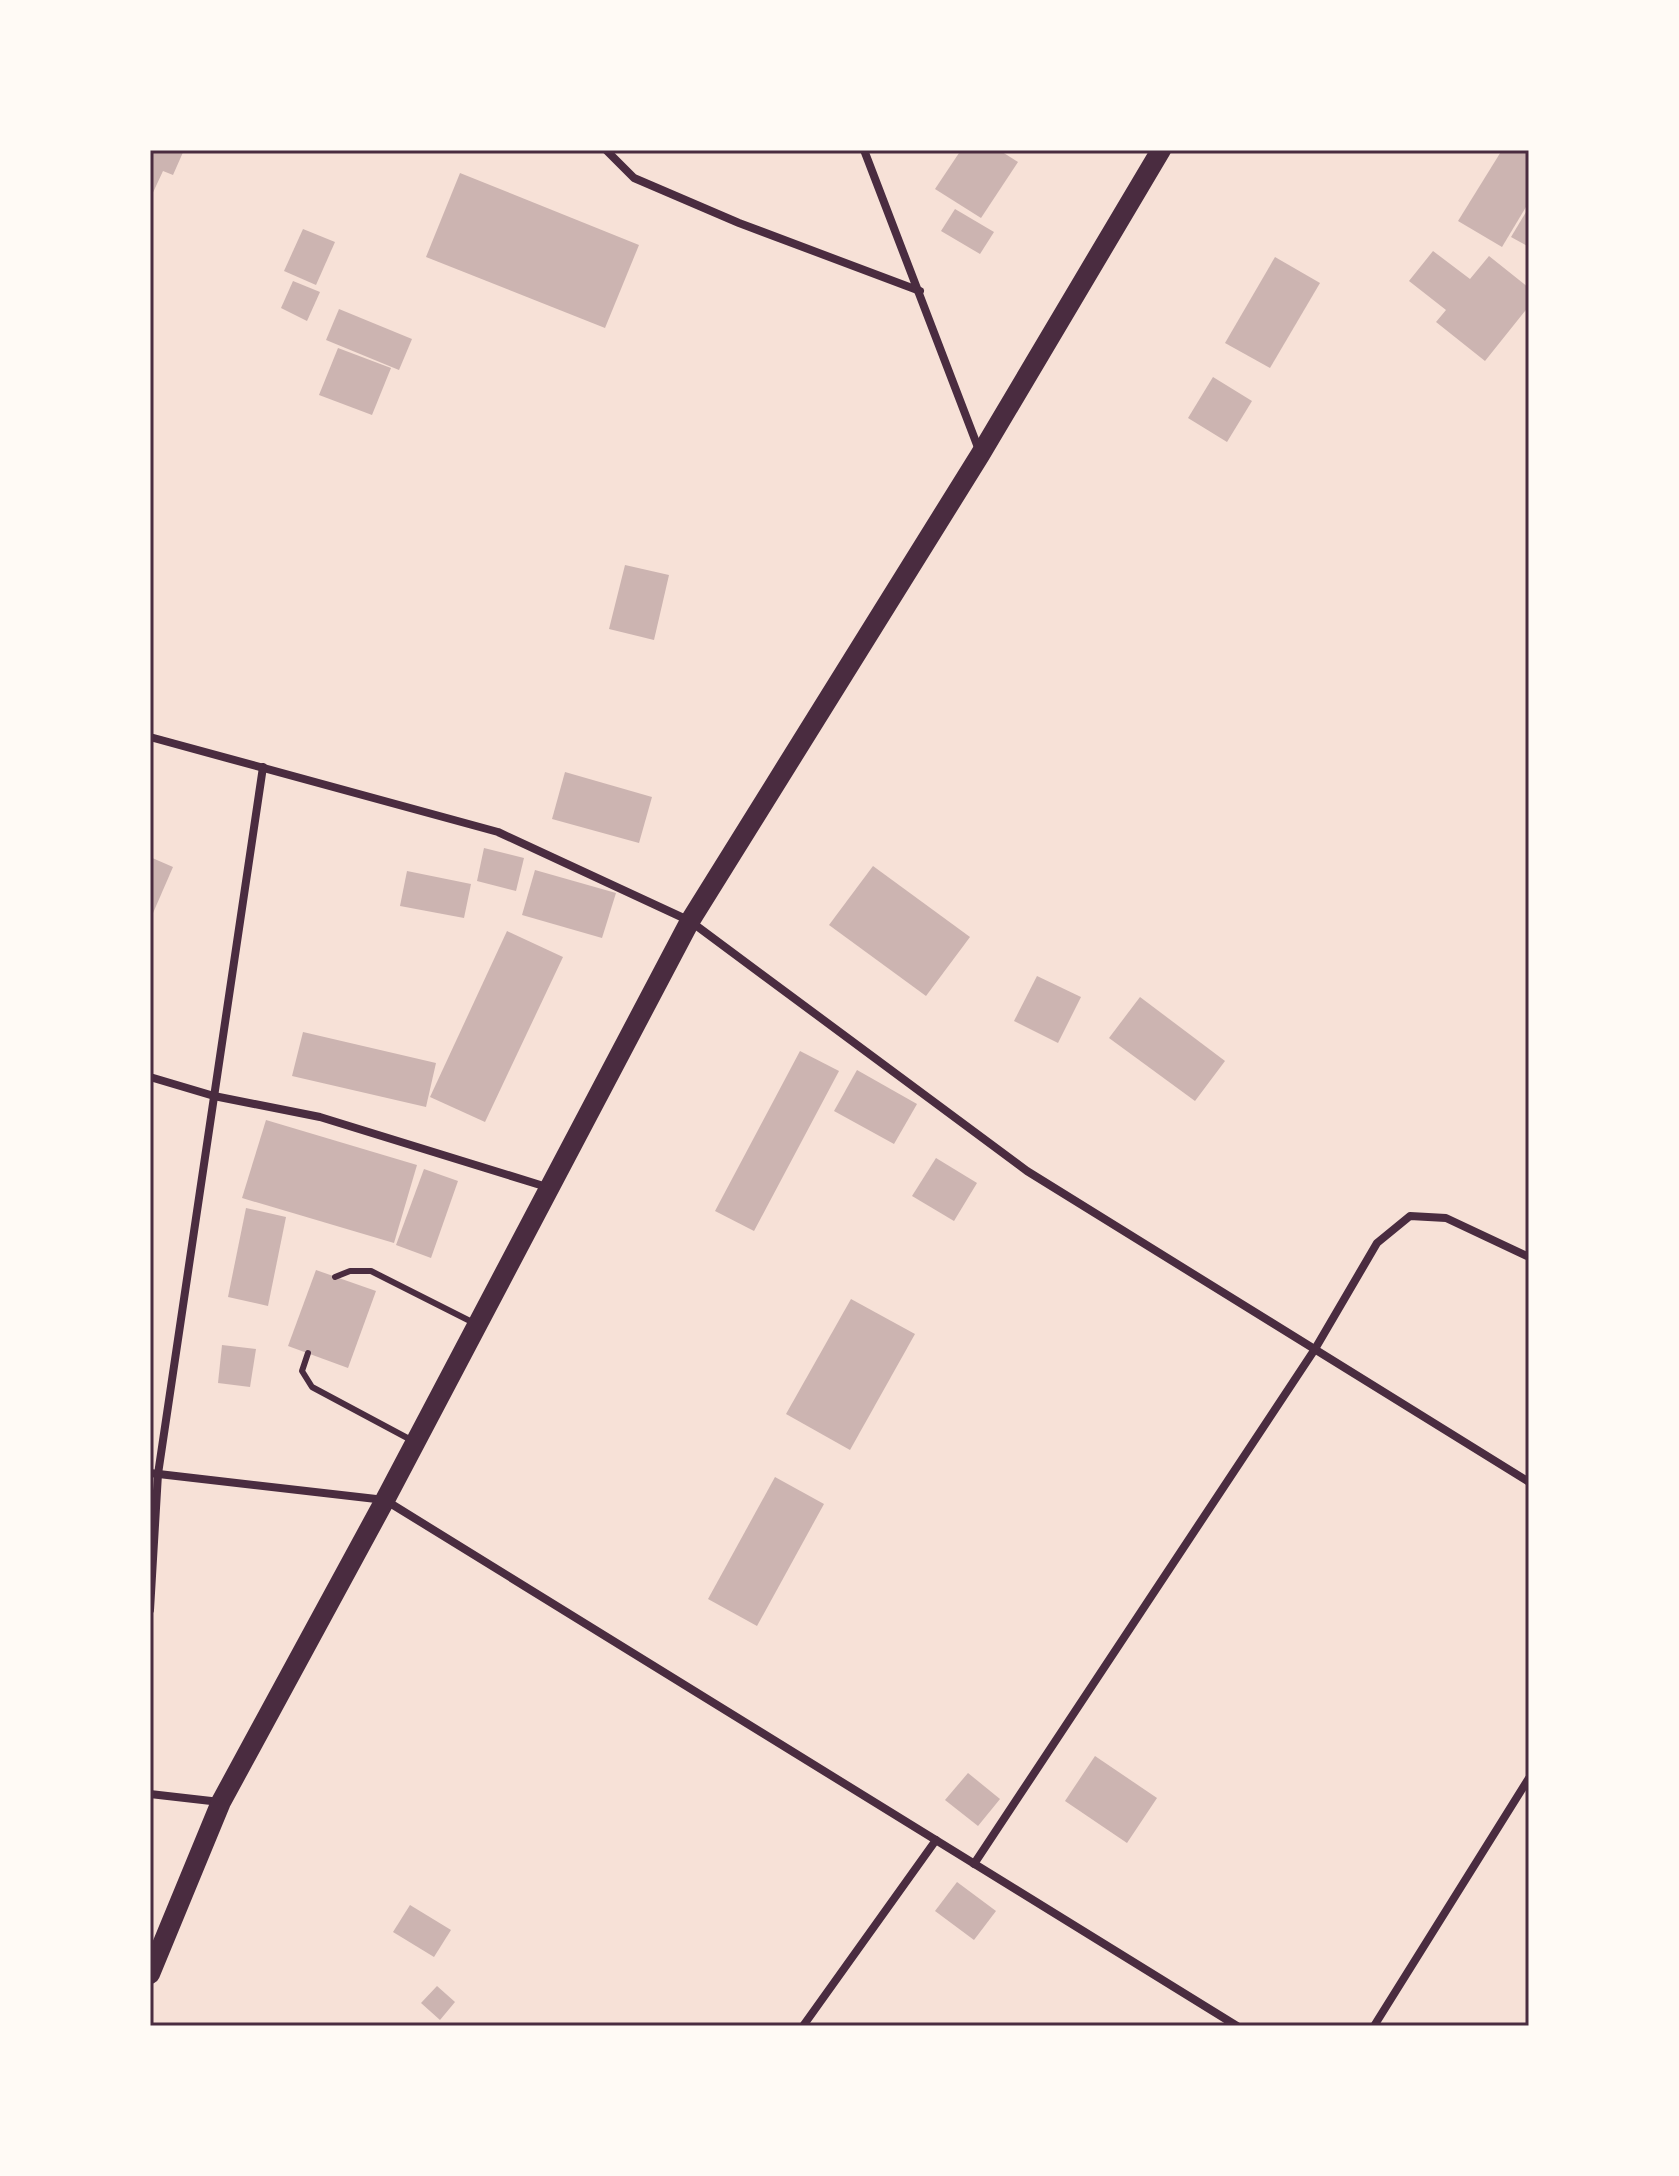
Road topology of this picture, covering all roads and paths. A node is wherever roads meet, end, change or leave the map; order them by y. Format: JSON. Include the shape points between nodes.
{"nodes":[{"id":1,"x":606,"y":150,"type":"edge"},
{"id":2,"x":864,"y":150,"type":"edge"},
{"id":3,"x":1161,"y":150,"type":"edge"},
{"id":4,"x":920,"y":291,"type":"junction"},
{"id":5,"x":980,"y":455,"type":"junction"},
{"id":6,"x":150,"y":737,"type":"edge"},
{"id":7,"x":263,"y":767,"type":"junction"},
{"id":8,"x":690,"y":921,"type":"junction"},
{"id":9,"x":150,"y":1077,"type":"edge"},
{"id":10,"x":214,"y":1096,"type":"junction"},
{"id":11,"x":551,"y":1188,"type":"junction"},
{"id":12,"x":1529,"y":1257,"type":"edge"},
{"id":13,"x":335,"y":1277,"type":"dead end"},
{"id":14,"x":477,"y":1325,"type":"junction"},
{"id":15,"x":1315,"y":1349,"type":"junction"},
{"id":16,"x":308,"y":1353,"type":"dead end"},
{"id":17,"x":416,"y":1443,"type":"junction"},
{"id":18,"x":154,"y":1473,"type":"edge"},
{"id":19,"x":1529,"y":1482,"type":"edge"},
{"id":20,"x":385,"y":1500,"type":"junction"},
{"id":21,"x":150,"y":1610,"type":"edge"},
{"id":22,"x":1529,"y":1778,"type":"edge"},
{"id":23,"x":150,"y":1794,"type":"edge"},
{"id":24,"x":221,"y":1802,"type":"junction"},
{"id":25,"x":936,"y":1840,"type":"junction"},
{"id":26,"x":974,"y":1864,"type":"junction"},
{"id":27,"x":150,"y":1974,"type":"edge"},
{"id":28,"x":803,"y":2026,"type":"edge"},
{"id":29,"x":1237,"y":2026,"type":"edge"},
{"id":30,"x":1374,"y":2026,"type":"edge"}],
"edges":[{"from":1,"to":4,"type":"street","via":[[634,178]]},
{"from":2,"to":4,"type":"street"},
{"from":3,"to":5,"type":"main road"},
{"from":4,"to":5,"type":"street"},
{"from":5,"to":8,"type":"main road"},
{"from":6,"to":7,"type":"street"},
{"from":7,"to":8,"type":"street","via":[[498,832]]},
{"from":7,"to":10,"type":"street"},
{"from":8,"to":11,"type":"main road"},
{"from":8,"to":15,"type":"street","via":[[1027,1171]]},
{"from":9,"to":10,"type":"street"},
{"from":10,"to":11,"type":"street","via":[[320,1117]]},
{"from":10,"to":18,"type":"street"},
{"from":11,"to":14,"type":"main road"},
{"from":12,"to":15,"type":"street","via":[[1446,1218],[1410,1216],[1377,1243]]},
{"from":13,"to":14,"type":"lane","via":[[371,1271]]},
{"from":14,"to":17,"type":"main road"},
{"from":15,"to":19,"type":"street"},
{"from":15,"to":26,"type":"street"},
{"from":16,"to":17,"type":"lane","via":[[302,1371],[312,1387]]},
{"from":17,"to":20,"type":"main road"},
{"from":18,"to":20,"type":"street"},
{"from":18,"to":21,"type":"street"},
{"from":20,"to":24,"type":"main road"},
{"from":20,"to":25,"type":"street"},
{"from":22,"to":30,"type":"street"},
{"from":23,"to":24,"type":"street"},
{"from":24,"to":27,"type":"main road"},
{"from":25,"to":26,"type":"street"},
{"from":25,"to":28,"type":"street"},
{"from":26,"to":29,"type":"street"}]}
